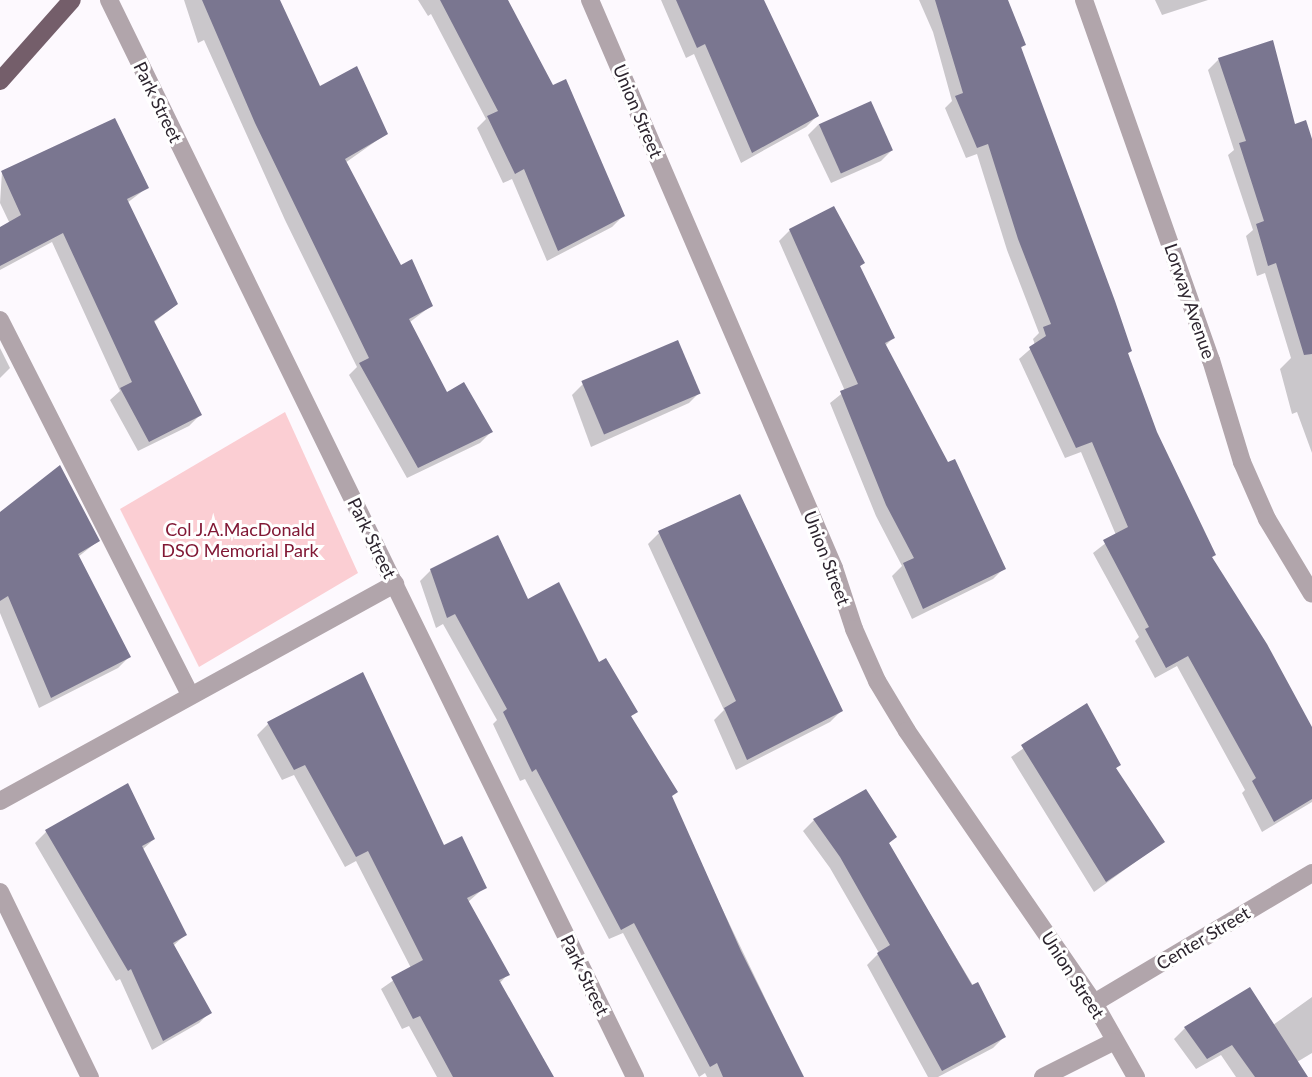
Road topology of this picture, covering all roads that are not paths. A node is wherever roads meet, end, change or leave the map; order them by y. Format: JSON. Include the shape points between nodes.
{"nodes":[{"id":1,"x":72,"y":0,"type":"edge"},
{"id":2,"x":109,"y":0,"type":"edge"},
{"id":3,"x":590,"y":0,"type":"edge"},
{"id":4,"x":1084,"y":0,"type":"edge"},
{"id":5,"x":0,"y":81,"type":"edge"},
{"id":6,"x":0,"y":320,"type":"edge"},
{"id":7,"x":395,"y":584,"type":"junction"},
{"id":8,"x":1312,"y":594,"type":"edge"},
{"id":9,"x":190,"y":694,"type":"junction"},
{"id":10,"x":0,"y":801,"type":"edge"},
{"id":11,"x":1312,"y":873,"type":"edge"},
{"id":12,"x":0,"y":892,"type":"edge"},
{"id":13,"x":1095,"y":1003,"type":"junction"},
{"id":14,"x":1113,"y":1042,"type":"junction"},
{"id":15,"x":90,"y":1077,"type":"edge"},
{"id":16,"x":635,"y":1077,"type":"edge"},
{"id":17,"x":1043,"y":1077,"type":"edge"},
{"id":18,"x":1136,"y":1077,"type":"edge"}],
"edges":[{"from":1,"to":5,"type":"main road"},
{"from":2,"to":7,"type":"street","name":"Park Street"},
{"from":3,"to":13,"type":"street","name":"Union Street","via":[[834,568],[854,629],[877,681],[907,731]]},
{"from":4,"to":8,"type":"street","name":"Lorway Avenue","via":[[1211,360],[1242,462],[1268,519]]},
{"from":6,"to":9,"type":"street"},
{"from":7,"to":9,"type":"street"},
{"from":7,"to":16,"type":"street","name":"Park Street"},
{"from":9,"to":10,"type":"street"},
{"from":11,"to":13,"type":"street","name":"Center Street"},
{"from":12,"to":15,"type":"street"},
{"from":13,"to":14,"type":"street","name":"Union Street"},
{"from":14,"to":17,"type":"street"},
{"from":14,"to":18,"type":"street","name":"Union Street"}]}
